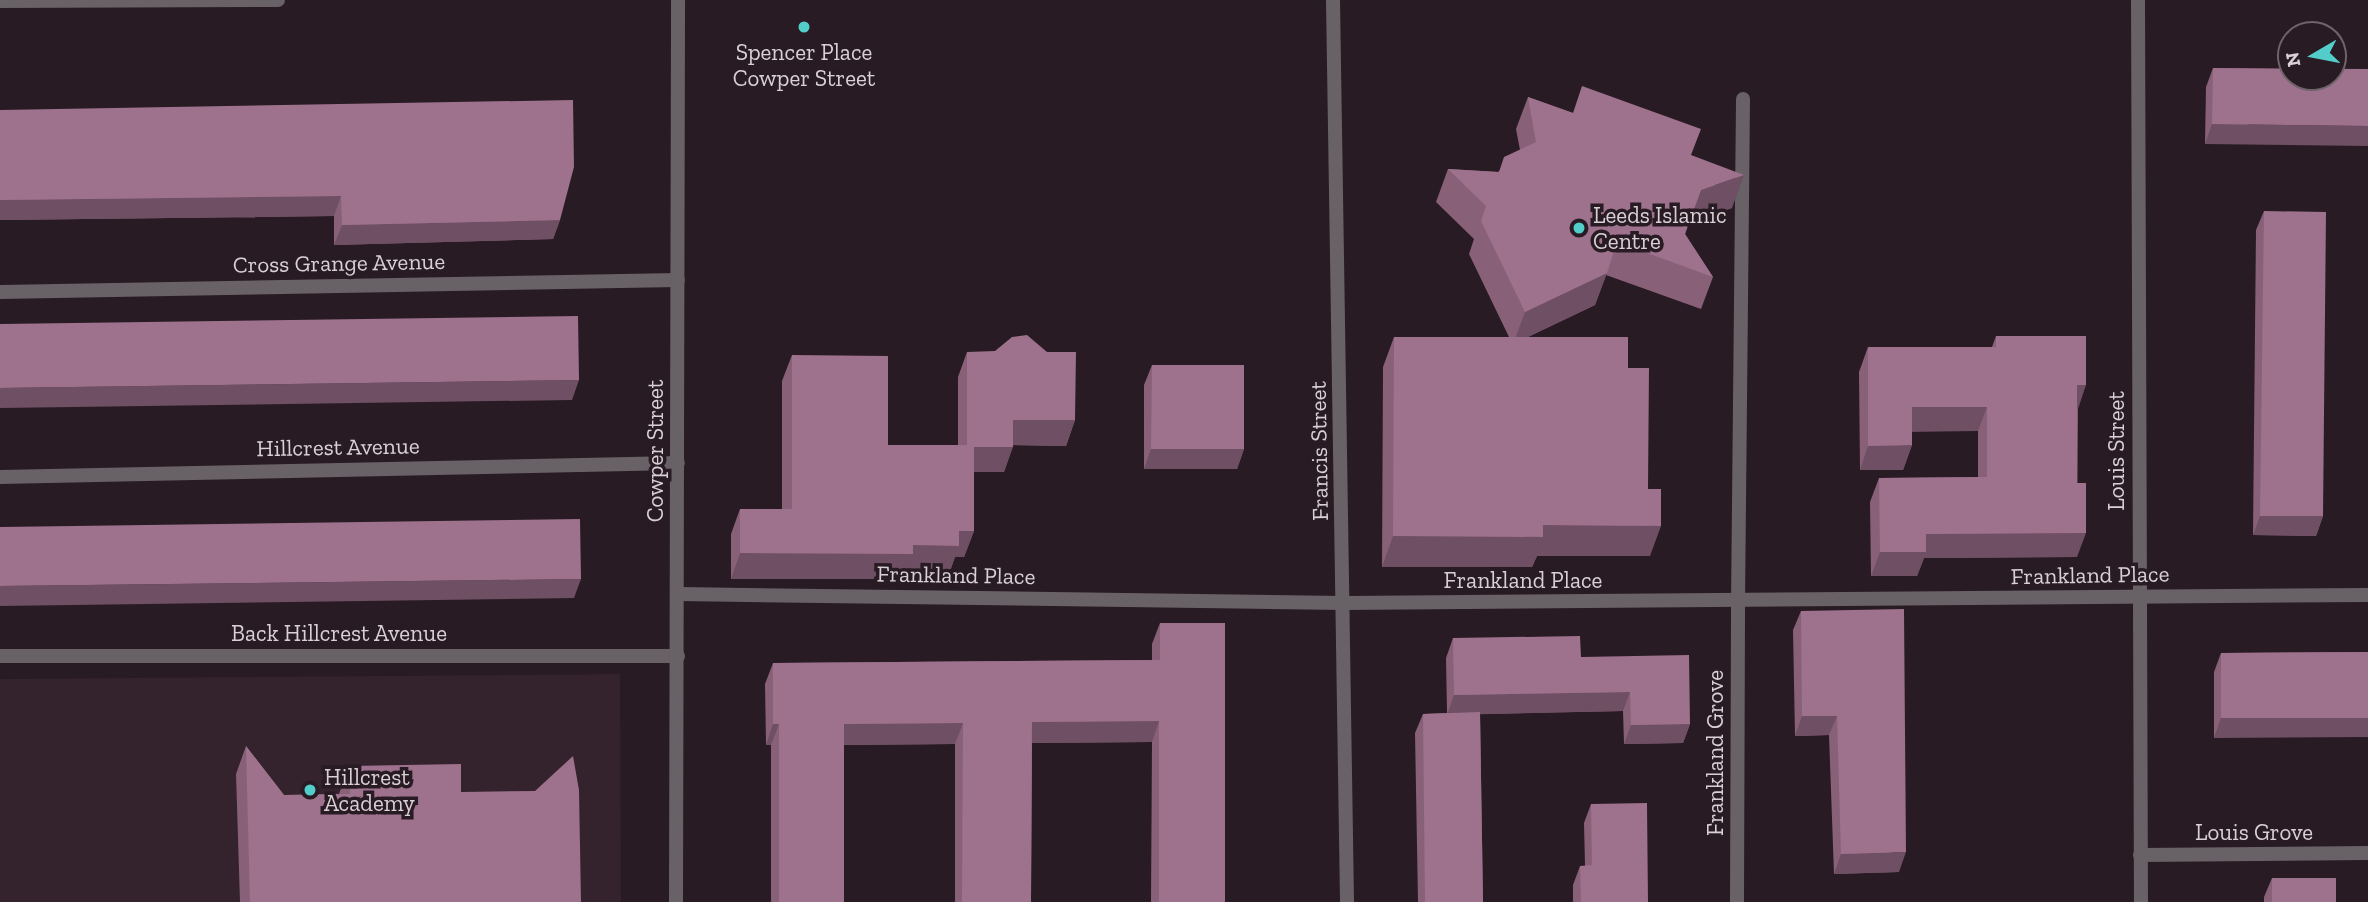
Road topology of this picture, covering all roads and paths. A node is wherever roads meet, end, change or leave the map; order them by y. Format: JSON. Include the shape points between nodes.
{"nodes":[{"id":1,"x":278,"y":0,"type":"edge"},
{"id":2,"x":678,"y":0,"type":"edge"},
{"id":3,"x":1333,"y":0,"type":"edge"},
{"id":4,"x":2138,"y":0,"type":"edge"},
{"id":5,"x":0,"y":1,"type":"edge"},
{"id":6,"x":1743,"y":99,"type":"dead end"},
{"id":7,"x":678,"y":280,"type":"junction"},
{"id":8,"x":0,"y":292,"type":"edge"},
{"id":9,"x":678,"y":463,"type":"junction"},
{"id":10,"x":0,"y":477,"type":"edge"},
{"id":11,"x":678,"y":594,"type":"junction"},
{"id":12,"x":2368,"y":595,"type":"edge"},
{"id":13,"x":2139,"y":597,"type":"junction"},
{"id":14,"x":1344,"y":603,"type":"junction"},
{"id":15,"x":1738,"y":603,"type":"junction"},
{"id":16,"x":0,"y":656,"type":"edge"},
{"id":17,"x":678,"y":656,"type":"junction"},
{"id":18,"x":2368,"y":853,"type":"edge"},
{"id":19,"x":2140,"y":855,"type":"junction"},
{"id":20,"x":676,"y":902,"type":"edge"},
{"id":21,"x":1347,"y":902,"type":"edge"},
{"id":22,"x":1737,"y":902,"type":"edge"},
{"id":23,"x":2141,"y":902,"type":"edge"}],
"edges":[{"from":1,"to":5,"type":"street"},
{"from":2,"to":7,"type":"street","name":"Cowper Street"},
{"from":3,"to":14,"type":"street","name":"Francis Street"},
{"from":4,"to":13,"type":"street","name":"Louis Street"},
{"from":6,"to":15,"type":"street","name":"Frankland Grove"},
{"from":7,"to":8,"type":"street","name":"Cross Grange Avenue"},
{"from":7,"to":9,"type":"street","name":"Cowper Street"},
{"from":9,"to":10,"type":"street","name":"Hillcrest Avenue"},
{"from":9,"to":11,"type":"street","name":"Cowper Street"},
{"from":11,"to":14,"type":"street","name":"Frankland Place"},
{"from":11,"to":17,"type":"street","name":"Cowper Street"},
{"from":12,"to":13,"type":"street","name":"Frankland Place"},
{"from":13,"to":15,"type":"street","name":"Frankland Place"},
{"from":13,"to":19,"type":"street","name":"Louis Street"},
{"from":14,"to":15,"type":"street","name":"Frankland Place"},
{"from":14,"to":21,"type":"street","name":"Francis Street"},
{"from":15,"to":22,"type":"street","name":"Frankland Grove"},
{"from":16,"to":17,"type":"street","name":"Back Hillcrest Avenue"},
{"from":17,"to":20,"type":"street","name":"Cowper Street"},
{"from":18,"to":19,"type":"street","name":"Louis Grove"},
{"from":19,"to":23,"type":"street","name":"Louis Street"}]}
